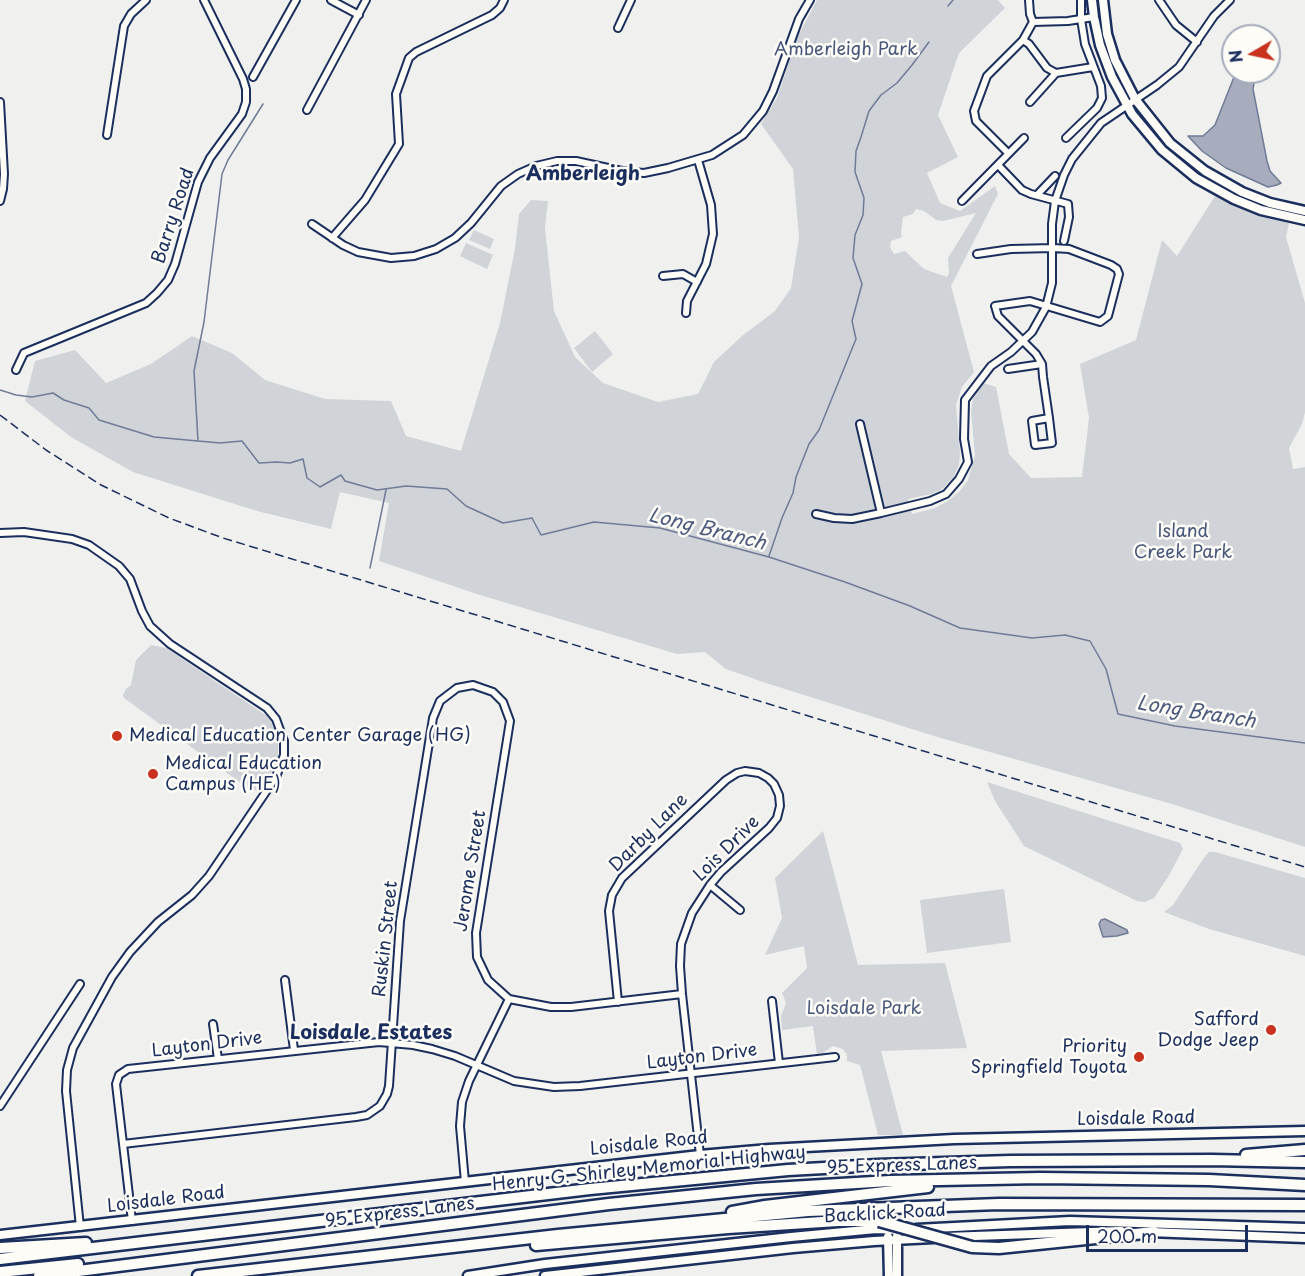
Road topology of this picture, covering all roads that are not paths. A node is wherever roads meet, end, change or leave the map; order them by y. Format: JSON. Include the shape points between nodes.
{"nodes":[{"id":1,"x":147,"y":0,"type":"edge"},
{"id":2,"x":204,"y":0,"type":"edge"},
{"id":3,"x":296,"y":0,"type":"edge"},
{"id":4,"x":331,"y":0,"type":"edge"},
{"id":5,"x":366,"y":0,"type":"edge"},
{"id":6,"x":504,"y":0,"type":"edge"},
{"id":7,"x":631,"y":0,"type":"edge"},
{"id":8,"x":810,"y":0,"type":"edge"},
{"id":9,"x":1029,"y":0,"type":"edge"},
{"id":10,"x":1081,"y":0,"type":"edge"},
{"id":11,"x":1092,"y":0,"type":"edge"},
{"id":12,"x":1103,"y":0,"type":"edge"},
{"id":13,"x":1160,"y":0,"type":"edge"},
{"id":14,"x":1230,"y":0,"type":"edge"},
{"id":15,"x":359,"y":15,"type":"junction"},
{"id":16,"x":1094,"y":17,"type":"junction"},
{"id":17,"x":1081,"y":20,"type":"junction"},
{"id":18,"x":1033,"y":22,"type":"junction"},
{"id":19,"x":618,"y":28,"type":"dead end"},
{"id":20,"x":1023,"y":40,"type":"junction"},
{"id":21,"x":1197,"y":42,"type":"junction"},
{"id":22,"x":1093,"y":67,"type":"junction"},
{"id":23,"x":1056,"y":73,"type":"junction"},
{"id":24,"x":253,"y":77,"type":"dead end"},
{"id":25,"x":1135,"y":99,"type":"junction"},
{"id":26,"x":0,"y":102,"type":"edge"},
{"id":27,"x":1030,"y":102,"type":"dead end"},
{"id":28,"x":1126,"y":105,"type":"junction"},
{"id":29,"x":307,"y":110,"type":"dead end"},
{"id":30,"x":1076,"y":129,"type":"junction"},
{"id":31,"x":107,"y":135,"type":"dead end"},
{"id":32,"x":1024,"y":138,"type":"dead end"},
{"id":33,"x":1066,"y":138,"type":"dead end"},
{"id":34,"x":1087,"y":138,"type":"junction"},
{"id":35,"x":1008,"y":153,"type":"junction"},
{"id":36,"x":699,"y":160,"type":"junction"},
{"id":37,"x":998,"y":165,"type":"junction"},
{"id":38,"x":1055,"y":176,"type":"dead end"},
{"id":39,"x":1037,"y":195,"type":"junction"},
{"id":40,"x":0,"y":201,"type":"edge"},
{"id":41,"x":962,"y":201,"type":"dead end"},
{"id":42,"x":1055,"y":201,"type":"junction"},
{"id":43,"x":1305,"y":212,"type":"edge"},
{"id":44,"x":1305,"y":220,"type":"edge"},
{"id":45,"x":312,"y":224,"type":"dead end"},
{"id":46,"x":332,"y":238,"type":"junction"},
{"id":47,"x":1064,"y":241,"type":"dead end"},
{"id":48,"x":1053,"y":248,"type":"junction"},
{"id":49,"x":977,"y":254,"type":"dead end"},
{"id":50,"x":663,"y":276,"type":"dead end"},
{"id":51,"x":697,"y":282,"type":"junction"},
{"id":52,"x":1046,"y":307,"type":"junction"},
{"id":53,"x":686,"y":313,"type":"dead end"},
{"id":54,"x":1023,"y":341,"type":"junction"},
{"id":55,"x":1042,"y":364,"type":"junction"},
{"id":56,"x":1008,"y":369,"type":"dead end"},
{"id":57,"x":16,"y":370,"type":"dead end"},
{"id":58,"x":1049,"y":418,"type":"junction"},
{"id":59,"x":860,"y":424,"type":"dead end"},
{"id":60,"x":881,"y":513,"type":"junction"},
{"id":61,"x":816,"y":514,"type":"dead end"},
{"id":62,"x":0,"y":533,"type":"edge"},
{"id":63,"x":477,"y":686,"type":"joint"},
{"id":64,"x":770,"y":780,"type":"joint"},
{"id":65,"x":710,"y":885,"type":"junction"},
{"id":66,"x":740,"y":910,"type":"dead end"},
{"id":67,"x":285,"y":980,"type":"dead end"},
{"id":68,"x":80,"y":984,"type":"dead end"},
{"id":69,"x":681,"y":994,"type":"junction"},
{"id":70,"x":509,"y":999,"type":"junction"},
{"id":71,"x":772,"y":1001,"type":"dead end"},
{"id":72,"x":618,"y":1002,"type":"junction"},
{"id":73,"x":213,"y":1024,"type":"dead end"},
{"id":74,"x":392,"y":1043,"type":"junction"},
{"id":75,"x":294,"y":1050,"type":"junction"},
{"id":76,"x":835,"y":1057,"type":"dead end"},
{"id":77,"x":218,"y":1059,"type":"junction"},
{"id":78,"x":779,"y":1063,"type":"junction"},
{"id":79,"x":477,"y":1065,"type":"junction"},
{"id":80,"x":691,"y":1073,"type":"junction"},
{"id":81,"x":0,"y":1106,"type":"edge"},
{"id":82,"x":1305,"y":1131,"type":"edge"},
{"id":83,"x":123,"y":1144,"type":"junction"},
{"id":84,"x":1305,"y":1150,"type":"edge"},
{"id":85,"x":700,"y":1155,"type":"junction"},
{"id":86,"x":1212,"y":1160,"type":"junction"},
{"id":87,"x":1305,"y":1162,"type":"edge"},
{"id":88,"x":1040,"y":1178,"type":"junction"},
{"id":89,"x":465,"y":1182,"type":"junction"},
{"id":90,"x":1305,"y":1185,"type":"edge"},
{"id":91,"x":1305,"y":1205,"type":"edge"},
{"id":92,"x":703,"y":1220,"type":"junction"},
{"id":93,"x":132,"y":1221,"type":"junction"},
{"id":94,"x":80,"y":1227,"type":"junction"},
{"id":95,"x":888,"y":1227,"type":"junction"},
{"id":96,"x":1305,"y":1227,"type":"edge"},
{"id":97,"x":1154,"y":1232,"type":"junction"},
{"id":98,"x":0,"y":1235,"type":"edge"},
{"id":99,"x":1305,"y":1238,"type":"edge"},
{"id":100,"x":892,"y":1241,"type":"junction"},
{"id":101,"x":128,"y":1244,"type":"junction"},
{"id":102,"x":0,"y":1248,"type":"edge"},
{"id":103,"x":404,"y":1253,"type":"junction"},
{"id":104,"x":0,"y":1259,"type":"edge"},
{"id":105,"x":156,"y":1261,"type":"junction"},
{"id":106,"x":0,"y":1272,"type":"edge"},
{"id":107,"x":39,"y":1276,"type":"edge"},
{"id":108,"x":198,"y":1276,"type":"edge"},
{"id":109,"x":468,"y":1276,"type":"edge"},
{"id":110,"x":545,"y":1276,"type":"edge"},
{"id":111,"x":889,"y":1276,"type":"edge"},
{"id":112,"x":897,"y":1276,"type":"edge"}],
"edges":[{"from":1,"to":31,"type":"street","via":[[124,26]]},
{"from":2,"to":57,"type":"street","name":"Barry Road","via":[[240,73],[246,102],[198,182],[168,280],[146,303],[24,353]]},
{"from":3,"to":24,"type":"street"},
{"from":4,"to":15,"type":"street"},
{"from":5,"to":15,"type":"street"},
{"from":6,"to":46,"type":"street","via":[[492,15],[409,58],[396,94],[399,144],[365,200]]},
{"from":7,"to":19,"type":"street"},
{"from":8,"to":36,"type":"street","via":[[799,19],[773,91],[757,119],[726,148]]},
{"from":9,"to":18,"type":"street"},
{"from":10,"to":17,"type":"street"},
{"from":11,"to":16,"type":"main road"},
{"from":12,"to":25,"type":"main road","via":[[1115,60]]},
{"from":13,"to":21,"type":"street","via":[[1176,25]]},
{"from":14,"to":21,"type":"street"},
{"from":15,"to":29,"type":"street"},
{"from":16,"to":17,"type":"street"},
{"from":16,"to":28,"type":"main road","via":[[1100,45]]},
{"from":17,"to":18,"type":"street"},
{"from":17,"to":22,"type":"street"},
{"from":18,"to":20,"type":"street"},
{"from":20,"to":23,"type":"street"},
{"from":20,"to":35,"type":"street","via":[[987,76],[974,111],[976,121]]},
{"from":21,"to":25,"type":"street","via":[[1171,75]]},
{"from":22,"to":23,"type":"street"},
{"from":22,"to":30,"type":"street","via":[[1102,98]]},
{"from":23,"to":27,"type":"street"},
{"from":25,"to":28,"type":"street"},
{"from":25,"to":43,"type":"main road","via":[[1170,143],[1205,171],[1256,198]]},
{"from":26,"to":40,"type":"street","via":[[4,182]]},
{"from":28,"to":34,"type":"street"},
{"from":28,"to":44,"type":"main road","via":[[1162,150],[1196,178],[1261,210]]},
{"from":30,"to":33,"type":"street"},
{"from":30,"to":34,"type":"street"},
{"from":32,"to":35,"type":"street"},
{"from":34,"to":42,"type":"street","via":[[1064,175]]},
{"from":35,"to":37,"type":"street"},
{"from":36,"to":46,"type":"street","via":[[655,172],[622,171],[576,161],[537,166],[501,186],[455,238],[414,256],[370,256]]},
{"from":36,"to":51,"type":"street","via":[[711,205],[713,234],[709,257]]},
{"from":37,"to":39,"type":"street","via":[[1022,190]]},
{"from":37,"to":41,"type":"street"},
{"from":38,"to":39,"type":"street"},
{"from":39,"to":42,"type":"street"},
{"from":42,"to":47,"type":"street","via":[[1070,208]]},
{"from":42,"to":48,"type":"street"},
{"from":45,"to":46,"type":"street"},
{"from":48,"to":49,"type":"street"},
{"from":48,"to":52,"type":"street","via":[[1052,283]]},
{"from":48,"to":52,"type":"street","via":[[1069,249],[1111,265],[1119,274],[1108,316],[1100,322]]},
{"from":50,"to":51,"type":"street","via":[[683,274]]},
{"from":51,"to":53,"type":"street","via":[[687,301]]},
{"from":52,"to":54,"type":"street"},
{"from":52,"to":54,"type":"street","via":[[1023,301],[995,306],[998,316]]},
{"from":54,"to":55,"type":"street"},
{"from":54,"to":60,"type":"street","via":[[990,366],[965,400],[968,462],[959,479],[946,494],[930,501]]},
{"from":55,"to":56,"type":"street"},
{"from":55,"to":58,"type":"street"},
{"from":58,"to":58,"type":"street","via":[[1032,421],[1035,445],[1052,443]]},
{"from":59,"to":60,"type":"street"},
{"from":60,"to":61,"type":"street","via":[[852,519]]},
{"from":62,"to":94,"type":"street","via":[[72,539],[119,566],[134,586],[150,626],[170,644],[267,708],[276,718],[284,741],[284,755],[276,777],[209,876],[130,952],[73,1048],[66,1091]]},
{"from":63,"to":70,"type":"street","name":"Jerome Street","via":[[499,697],[508,711],[510,725],[475,949],[488,980]]},
{"from":63,"to":74,"type":"street","name":"Ruskin Street","via":[[447,693],[433,717],[400,921]]},
{"from":64,"to":65,"type":"street","name":"Lois Drive","via":[[780,801],[777,818]]},
{"from":64,"to":72,"type":"street","name":"Darby Lane","via":[[750,771],[733,775],[622,878],[609,911]]},
{"from":65,"to":66,"type":"street"},
{"from":65,"to":69,"type":"street","name":"Lois Drive","via":[[695,906],[684,934]]},
{"from":67,"to":75,"type":"street"},
{"from":68,"to":81,"type":"street"},
{"from":69,"to":72,"type":"street"},
{"from":69,"to":80,"type":"street","name":"Lois Drive"},
{"from":70,"to":72,"type":"street","via":[[551,1007]]},
{"from":70,"to":79,"type":"street"},
{"from":71,"to":78,"type":"street"},
{"from":73,"to":77,"type":"street"},
{"from":74,"to":75,"type":"street","name":"Layton Drive","via":[[363,1042]]},
{"from":74,"to":79,"type":"street","name":"Layton Drive","via":[[432,1049]]},
{"from":74,"to":83,"type":"street","name":"Ruskin Street","via":[[387,1094],[368,1115]]},
{"from":75,"to":77,"type":"street","name":"Layton Drive"},
{"from":76,"to":78,"type":"street","name":"Layton Drive"},
{"from":77,"to":83,"type":"street","name":"Layton Drive","via":[[121,1072],[116,1084]]},
{"from":78,"to":80,"type":"street","name":"Layton Drive"},
{"from":79,"to":80,"type":"street","name":"Layton Drive","via":[[514,1081],[554,1087]]},
{"from":79,"to":89,"type":"street","via":[[460,1115]]},
{"from":80,"to":85,"type":"street","name":"Lois Drive"},
{"from":82,"to":85,"type":"main road","name":"Loisdale Road","via":[[944,1140]]},
{"from":83,"to":93,"type":"street","name":"Layton Drive"},
{"from":84,"to":86,"type":"highway"},
{"from":85,"to":89,"type":"main road","name":"Loisdale Road"},
{"from":86,"to":87,"type":"highway","name":"Henry G. Shirley Memorial Highway"},
{"from":86,"to":101,"type":"highway","name":"Henry G. Shirley Memorial Highway","via":[[959,1162],[767,1172]]},
{"from":88,"to":90,"type":"highway","name":"95 Express Lanes"},
{"from":88,"to":92,"type":"highway","via":[[765,1206]]},
{"from":88,"to":105,"type":"highway","name":"95 Express Lanes","via":[[890,1181],[711,1194]]},
{"from":89,"to":93,"type":"main road","name":"Loisdale Road"},
{"from":91,"to":92,"type":"highway","via":[[999,1204]]},
{"from":92,"to":103,"type":"highway"},
{"from":93,"to":94,"type":"main road","name":"Loisdale Road"},
{"from":94,"to":98,"type":"main road","name":"Loisdale Road"},
{"from":95,"to":96,"type":"main road","name":"Backlick Road","via":[[1070,1221]]},
{"from":95,"to":97,"type":"highway","bridge":true,"via":[[972,1247],[999,1248]]},
{"from":95,"to":100,"type":"main road"},
{"from":95,"to":103,"type":"highway","via":[[838,1221],[472,1252]]},
{"from":95,"to":109,"type":"main road","name":"Backlick Road","via":[[544,1264]]},
{"from":97,"to":99,"type":"main road","name":"Backlick Road"},
{"from":97,"to":100,"type":"main road","name":"Backlick Road","via":[[1092,1231]]},
{"from":100,"to":110,"type":"main road","name":"Backlick Road"},
{"from":100,"to":111,"type":"main road"},
{"from":100,"to":112,"type":"main road"},
{"from":101,"to":102,"type":"highway"},
{"from":101,"to":104,"type":"highway","name":"Henry G. Shirley Memorial Highway"},
{"from":103,"to":108,"type":"highway"},
{"from":105,"to":106,"type":"highway","via":[[112,1261]]},
{"from":105,"to":107,"type":"highway","name":"95 Express Lanes"}]}
